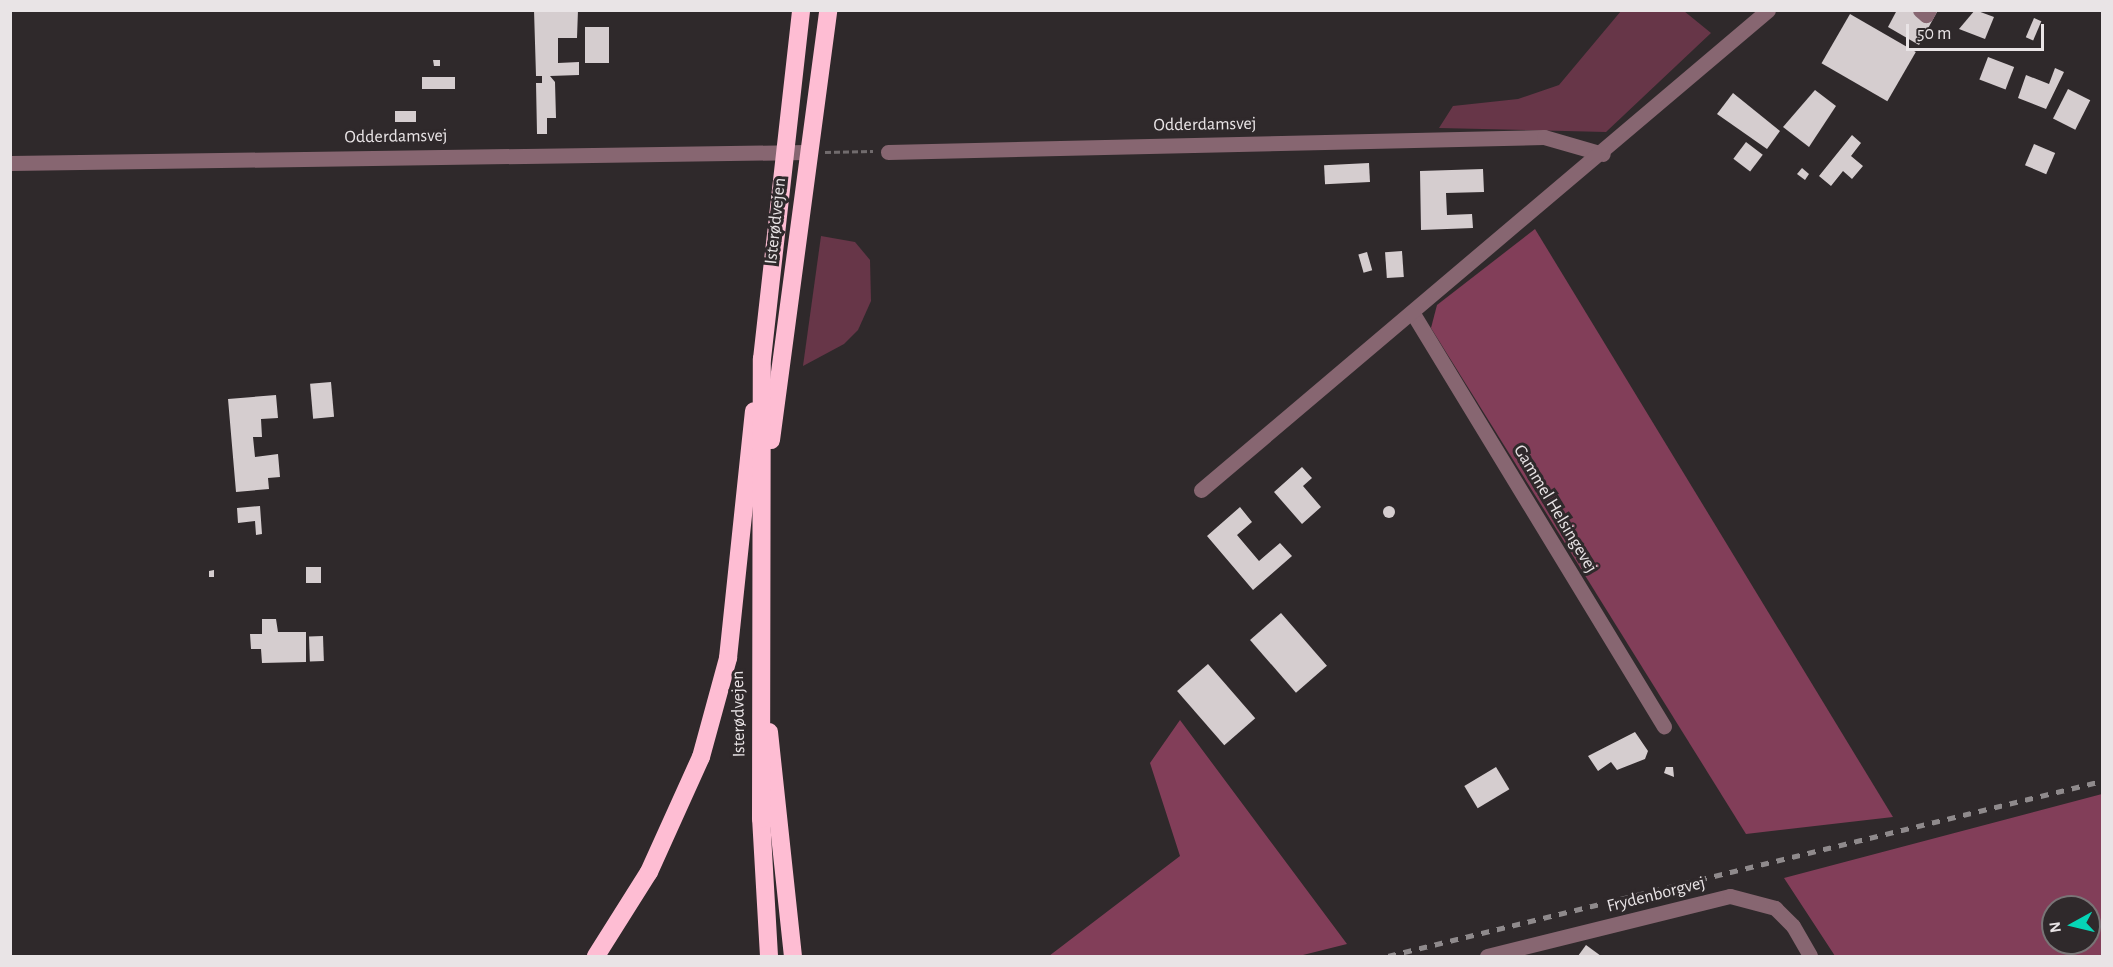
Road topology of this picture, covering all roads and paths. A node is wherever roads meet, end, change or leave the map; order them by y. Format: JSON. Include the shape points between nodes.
{"nodes":[{"id":1,"x":801,"y":10,"type":"edge"},
{"id":2,"x":828,"y":10,"type":"edge"},
{"id":3,"x":1768,"y":10,"type":"edge"},
{"id":4,"x":1920,"y":10,"type":"edge"},
{"id":5,"x":1929,"y":10,"type":"edge"},
{"id":6,"x":783,"y":152,"type":"junction"},
{"id":7,"x":806,"y":152,"type":"junction"},
{"id":8,"x":888,"y":152,"type":"joint"},
{"id":9,"x":1603,"y":154,"type":"junction"},
{"id":10,"x":10,"y":163,"type":"edge"},
{"id":11,"x":1412,"y":312,"type":"junction"},
{"id":12,"x":762,"y":359,"type":"junction"},
{"id":13,"x":764,"y":471,"type":"junction"},
{"id":14,"x":1201,"y":490,"type":"dead end"},
{"id":15,"x":760,"y":689,"type":"junction"},
{"id":16,"x":1664,"y":726,"type":"dead end"},
{"id":17,"x":596,"y":957,"type":"edge"},
{"id":18,"x":770,"y":957,"type":"edge"},
{"id":19,"x":793,"y":957,"type":"edge"},
{"id":20,"x":1487,"y":957,"type":"edge"},
{"id":21,"x":1810,"y":957,"type":"edge"}],
"edges":[{"from":1,"to":6,"type":"highway","name":"Isterødvejen"},
{"from":2,"to":7,"type":"highway","name":"Isterødvejen"},
{"from":3,"to":9,"type":"street"},
{"from":4,"to":5,"type":"street","via":[[1926,15]]},
{"from":6,"to":7,"type":"street","name":"Odderdamsvej"},
{"from":6,"to":10,"type":"street","name":"Odderdamsvej"},
{"from":6,"to":12,"type":"highway","name":"Isterødvejen"},
{"from":7,"to":8,"type":"path"},
{"from":7,"to":13,"type":"highway","name":"Isterødvejen","via":[[778,406]]},
{"from":8,"to":9,"type":"street","name":"Odderdamsvej","via":[[1544,137]]},
{"from":9,"to":11,"type":"street"},
{"from":11,"to":14,"type":"street"},
{"from":11,"to":16,"type":"street","name":"Gammel Helsingevej"},
{"from":12,"to":13,"type":"highway","name":"Isterødvejen"},
{"from":12,"to":17,"type":"highway","via":[[728,658],[701,757],[649,872]]},
{"from":13,"to":15,"type":"highway","name":"Isterødvejen"},
{"from":15,"to":18,"type":"highway","name":"Isterødvejen"},
{"from":15,"to":19,"type":"highway","via":[[777,772]]},
{"from":20,"to":21,"type":"street","name":"Frydenborgvej","via":[[1730,896],[1775,908],[1793,926]]}]}
